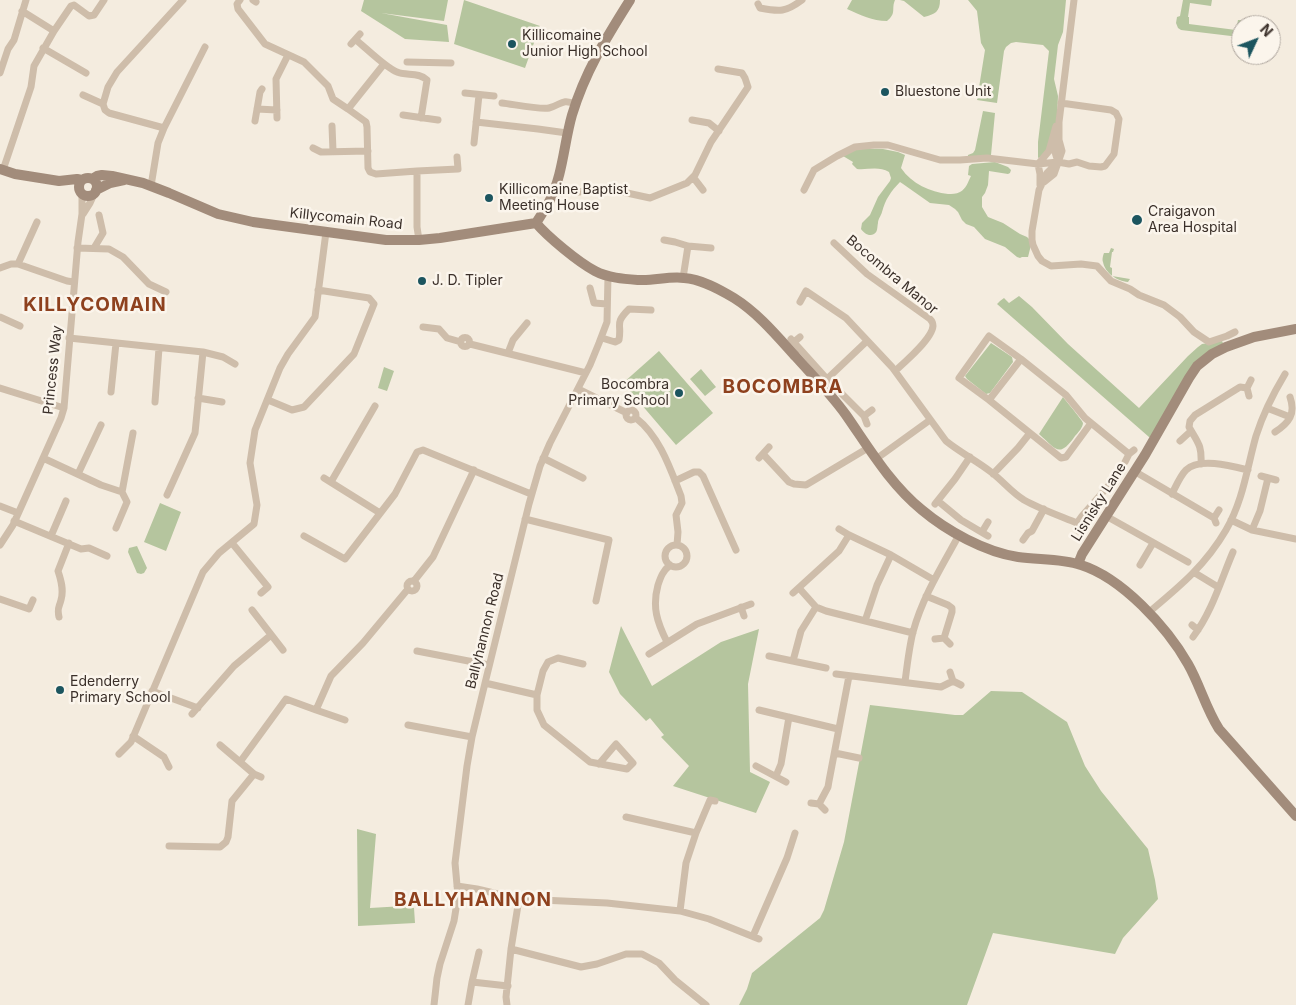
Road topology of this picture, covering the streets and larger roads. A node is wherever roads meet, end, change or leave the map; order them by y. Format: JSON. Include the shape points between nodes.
{"nodes":[{"id":1,"x":26,"y":0,"type":"edge"},
{"id":2,"x":104,"y":0,"type":"edge"},
{"id":3,"x":183,"y":0,"type":"edge"},
{"id":4,"x":240,"y":0,"type":"edge"},
{"id":5,"x":630,"y":0,"type":"edge"},
{"id":6,"x":802,"y":0,"type":"edge"},
{"id":7,"x":1074,"y":0,"type":"edge"},
{"id":8,"x":758,"y":4,"type":"dead end"},
{"id":9,"x":22,"y":11,"type":"junction"},
{"id":10,"x":54,"y":31,"type":"junction"},
{"id":11,"x":356,"y":39,"type":"dead end"},
{"id":12,"x":205,"y":47,"type":"dead end"},
{"id":13,"x":43,"y":48,"type":"junction"},
{"id":14,"x":288,"y":55,"type":"junction"},
{"id":15,"x":407,"y":62,"type":"dead end"},
{"id":16,"x":418,"y":63,"type":"junction"},
{"id":17,"x":451,"y":63,"type":"dead end"},
{"id":18,"x":384,"y":64,"type":"junction"},
{"id":19,"x":718,"y":69,"type":"dead end"},
{"id":20,"x":0,"y":73,"type":"edge"},
{"id":21,"x":86,"y":73,"type":"dead end"},
{"id":22,"x":417,"y":75,"type":"junction"},
{"id":23,"x":262,"y":89,"type":"dead end"},
{"id":24,"x":465,"y":93,"type":"dead end"},
{"id":25,"x":83,"y":94,"type":"dead end"},
{"id":26,"x":479,"y":95,"type":"junction"},
{"id":27,"x":494,"y":96,"type":"dead end"},
{"id":28,"x":502,"y":103,"type":"dead end"},
{"id":29,"x":1061,"y":103,"type":"junction"},
{"id":30,"x":103,"y":104,"type":"junction"},
{"id":31,"x":576,"y":104,"type":"junction"},
{"id":32,"x":257,"y":108,"type":"junction"},
{"id":33,"x":348,"y":109,"type":"junction"},
{"id":34,"x":403,"y":116,"type":"dead end"},
{"id":35,"x":421,"y":118,"type":"junction"},
{"id":36,"x":438,"y":120,"type":"dead end"},
{"id":37,"x":692,"y":120,"type":"dead end"},
{"id":38,"x":255,"y":121,"type":"dead end"},
{"id":39,"x":476,"y":122,"type":"junction"},
{"id":40,"x":1059,"y":122,"type":"junction"},
{"id":41,"x":332,"y":126,"type":"dead end"},
{"id":42,"x":164,"y":128,"type":"junction"},
{"id":43,"x":719,"y":130,"type":"junction"},
{"id":44,"x":567,"y":133,"type":"junction"},
{"id":45,"x":474,"y":143,"type":"dead end"},
{"id":46,"x":313,"y":148,"type":"dead end"},
{"id":47,"x":333,"y":151,"type":"junction"},
{"id":48,"x":368,"y":151,"type":"junction"},
{"id":49,"x":456,"y":157,"type":"dead end"},
{"id":50,"x":1058,"y":162,"type":"junction"},
{"id":51,"x":1038,"y":164,"type":"junction"},
{"id":52,"x":1,"y":169,"type":"edge"},
{"id":53,"x":416,"y":170,"type":"junction"},
{"id":54,"x":693,"y":177,"type":"junction"},
{"id":55,"x":125,"y":180,"type":"junction"},
{"id":56,"x":1042,"y":185,"type":"junction"},
{"id":57,"x":84,"y":186,"type":"junction"},
{"id":58,"x":151,"y":186,"type":"junction"},
{"id":59,"x":555,"y":188,"type":"junction"},
{"id":60,"x":703,"y":190,"type":"dead end"},
{"id":61,"x":804,"y":190,"type":"dead end"},
{"id":62,"x":95,"y":192,"type":"junction"},
{"id":63,"x":82,"y":214,"type":"junction"},
{"id":64,"x":99,"y":215,"type":"dead end"},
{"id":65,"x":37,"y":222,"type":"dead end"},
{"id":66,"x":536,"y":223,"type":"junction"},
{"id":67,"x":326,"y":232,"type":"junction"},
{"id":68,"x":419,"y":240,"type":"junction"},
{"id":69,"x":664,"y":240,"type":"dead end"},
{"id":70,"x":834,"y":243,"type":"dead end"},
{"id":71,"x":688,"y":246,"type":"junction"},
{"id":72,"x":77,"y":248,"type":"junction"},
{"id":73,"x":94,"y":248,"type":"junction"},
{"id":74,"x":711,"y":248,"type":"dead end"},
{"id":75,"x":18,"y":264,"type":"junction"},
{"id":76,"x":0,"y":268,"type":"edge"},
{"id":77,"x":608,"y":276,"type":"junction"},
{"id":78,"x":683,"y":278,"type":"junction"},
{"id":79,"x":74,"y":282,"type":"junction"},
{"id":80,"x":590,"y":288,"type":"dead end"},
{"id":81,"x":318,"y":290,"type":"junction"},
{"id":82,"x":166,"y":292,"type":"dead end"},
{"id":83,"x":800,"y":302,"type":"dead end"},
{"id":84,"x":607,"y":304,"type":"junction"},
{"id":85,"x":651,"y":310,"type":"dead end"},
{"id":86,"x":0,"y":317,"type":"edge"},
{"id":87,"x":528,"y":322,"type":"dead end"},
{"id":88,"x":20,"y":326,"type":"dead end"},
{"id":89,"x":423,"y":327,"type":"dead end"},
{"id":90,"x":1296,"y":329,"type":"edge"},
{"id":91,"x":1235,"y":332,"type":"dead end"},
{"id":92,"x":69,"y":338,"type":"junction"},
{"id":93,"x":602,"y":338,"type":"junction"},
{"id":94,"x":795,"y":339,"type":"dead end"},
{"id":95,"x":867,"y":341,"type":"junction"},
{"id":96,"x":116,"y":343,"type":"junction"},
{"id":97,"x":159,"y":348,"type":"junction"},
{"id":98,"x":203,"y":352,"type":"junction"},
{"id":99,"x":508,"y":353,"type":"junction"},
{"id":100,"x":1021,"y":359,"type":"junction"},
{"id":101,"x":235,"y":364,"type":"dead end"},
{"id":102,"x":895,"y":372,"type":"junction"},
{"id":103,"x":586,"y":373,"type":"junction"},
{"id":104,"x":1285,"y":374,"type":"dead end"},
{"id":105,"x":827,"y":379,"type":"junction"},
{"id":106,"x":1251,"y":380,"type":"dead end"},
{"id":107,"x":0,"y":388,"type":"edge"},
{"id":108,"x":1247,"y":388,"type":"junction"},
{"id":109,"x":578,"y":389,"type":"junction"},
{"id":110,"x":111,"y":392,"type":"dead end"},
{"id":111,"x":1249,"y":396,"type":"dead end"},
{"id":112,"x":1290,"y":397,"type":"dead end"},
{"id":113,"x":198,"y":398,"type":"junction"},
{"id":114,"x":268,"y":400,"type":"junction"},
{"id":115,"x":989,"y":400,"type":"junction"},
{"id":116,"x":155,"y":402,"type":"dead end"},
{"id":117,"x":222,"y":402,"type":"dead end"},
{"id":118,"x":376,"y":406,"type":"dead end"},
{"id":119,"x":64,"y":408,"type":"junction"},
{"id":120,"x":1267,"y":408,"type":"junction"},
{"id":121,"x":872,"y":410,"type":"dead end"},
{"id":122,"x":864,"y":416,"type":"junction"},
{"id":123,"x":1290,"y":418,"type":"junction"},
{"id":124,"x":930,"y":420,"type":"junction"},
{"id":125,"x":1091,"y":423,"type":"junction"},
{"id":126,"x":101,"y":424,"type":"dead end"},
{"id":127,"x":867,"y":424,"type":"dead end"},
{"id":128,"x":1191,"y":431,"type":"junction"},
{"id":129,"x":1275,"y":432,"type":"dead end"},
{"id":130,"x":133,"y":433,"type":"dead end"},
{"id":131,"x":1030,"y":433,"type":"junction"},
{"id":132,"x":1180,"y":440,"type":"dead end"},
{"id":133,"x":769,"y":447,"type":"dead end"},
{"id":134,"x":868,"y":448,"type":"junction"},
{"id":135,"x":970,"y":457,"type":"junction"},
{"id":136,"x":43,"y":458,"type":"junction"},
{"id":137,"x":543,"y":458,"type":"junction"},
{"id":138,"x":876,"y":460,"type":"junction"},
{"id":139,"x":1125,"y":462,"type":"dead end"},
{"id":140,"x":1201,"y":464,"type":"junction"},
{"id":141,"x":474,"y":470,"type":"junction"},
{"id":142,"x":1248,"y":470,"type":"junction"},
{"id":143,"x":1134,"y":471,"type":"junction"},
{"id":144,"x":78,"y":474,"type":"junction"},
{"id":145,"x":993,"y":474,"type":"junction"},
{"id":146,"x":583,"y":478,"type":"dead end"},
{"id":147,"x":1268,"y":478,"type":"dead end"},
{"id":148,"x":675,"y":481,"type":"junction"},
{"id":149,"x":1107,"y":486,"type":"dead end"},
{"id":150,"x":122,"y":492,"type":"junction"},
{"id":151,"x":531,"y":494,"type":"junction"},
{"id":152,"x":1172,"y":494,"type":"junction"},
{"id":153,"x":167,"y":495,"type":"dead end"},
{"id":154,"x":66,"y":501,"type":"dead end"},
{"id":155,"x":0,"y":506,"type":"edge"},
{"id":156,"x":1044,"y":509,"type":"junction"},
{"id":157,"x":1219,"y":510,"type":"dead end"},
{"id":158,"x":18,"y":513,"type":"junction"},
{"id":159,"x":380,"y":513,"type":"junction"},
{"id":160,"x":1106,"y":516,"type":"junction"},
{"id":161,"x":525,"y":519,"type":"junction"},
{"id":162,"x":1231,"y":520,"type":"junction"},
{"id":163,"x":14,"y":521,"type":"junction"},
{"id":164,"x":988,"y":522,"type":"dead end"},
{"id":165,"x":1078,"y":523,"type":"junction"},
{"id":166,"x":116,"y":528,"type":"dead end"},
{"id":167,"x":839,"y":529,"type":"dead end"},
{"id":168,"x":1252,"y":530,"type":"junction"},
{"id":169,"x":1079,"y":531,"type":"dead end"},
{"id":170,"x":849,"y":535,"type":"junction"},
{"id":171,"x":960,"y":535,"type":"junction"},
{"id":172,"x":51,"y":536,"type":"junction"},
{"id":173,"x":304,"y":536,"type":"dead end"},
{"id":174,"x":1296,"y":539,"type":"edge"},
{"id":175,"x":1021,"y":541,"type":"dead end"},
{"id":176,"x":232,"y":543,"type":"junction"},
{"id":177,"x":1153,"y":543,"type":"junction"},
{"id":178,"x":69,"y":544,"type":"junction"},
{"id":179,"x":676,"y":544,"type":"junction"},
{"id":180,"x":0,"y":545,"type":"edge"},
{"id":181,"x":736,"y":550,"type":"dead end"},
{"id":182,"x":891,"y":555,"type":"junction"},
{"id":183,"x":107,"y":556,"type":"dead end"},
{"id":184,"x":1229,"y":556,"type":"dead end"},
{"id":185,"x":1188,"y":562,"type":"dead end"},
{"id":186,"x":1078,"y":564,"type":"junction"},
{"id":187,"x":670,"y":565,"type":"junction"},
{"id":188,"x":1140,"y":565,"type":"dead end"},
{"id":189,"x":1195,"y":573,"type":"junction"},
{"id":190,"x":934,"y":580,"type":"junction"},
{"id":191,"x":1218,"y":587,"type":"junction"},
{"id":192,"x":260,"y":593,"type":"dead end"},
{"id":193,"x":926,"y":596,"type":"junction"},
{"id":194,"x":0,"y":599,"type":"edge"},
{"id":195,"x":33,"y":600,"type":"dead end"},
{"id":196,"x":596,"y":601,"type":"dead end"},
{"id":197,"x":751,"y":604,"type":"dead end"},
{"id":198,"x":741,"y":607,"type":"junction"},
{"id":199,"x":816,"y":607,"type":"junction"},
{"id":200,"x":252,"y":610,"type":"dead end"},
{"id":201,"x":1148,"y":614,"type":"junction"},
{"id":202,"x":59,"y":616,"type":"dead end"},
{"id":203,"x":744,"y":616,"type":"dead end"},
{"id":204,"x":865,"y":621,"type":"junction"},
{"id":205,"x":913,"y":633,"type":"junction"},
{"id":206,"x":272,"y":635,"type":"junction"},
{"id":207,"x":1193,"y":637,"type":"dead end"},
{"id":208,"x":944,"y":638,"type":"junction"},
{"id":209,"x":936,"y":640,"type":"dead end"},
{"id":210,"x":667,"y":642,"type":"junction"},
{"id":211,"x":950,"y":644,"type":"dead end"},
{"id":212,"x":283,"y":650,"type":"dead end"},
{"id":213,"x":417,"y":651,"type":"dead end"},
{"id":214,"x":649,"y":654,"type":"dead end"},
{"id":215,"x":769,"y":656,"type":"dead end"},
{"id":216,"x":793,"y":661,"type":"junction"},
{"id":217,"x":583,"y":664,"type":"dead end"},
{"id":218,"x":489,"y":665,"type":"junction"},
{"id":219,"x":826,"y":668,"type":"dead end"},
{"id":220,"x":950,"y":672,"type":"dead end"},
{"id":221,"x":836,"y":674,"type":"dead end"},
{"id":222,"x":849,"y":676,"type":"junction"},
{"id":223,"x":953,"y":681,"type":"junction"},
{"id":224,"x":905,"y":682,"type":"junction"},
{"id":225,"x":485,"y":683,"type":"junction"},
{"id":226,"x":961,"y":685,"type":"dead end"},
{"id":227,"x":152,"y":691,"type":"junction"},
{"id":228,"x":537,"y":695,"type":"junction"},
{"id":229,"x":198,"y":708,"type":"junction"},
{"id":230,"x":316,"y":710,"type":"junction"},
{"id":231,"x":759,"y":710,"type":"dead end"},
{"id":232,"x":192,"y":714,"type":"dead end"},
{"id":233,"x":790,"y":717,"type":"junction"},
{"id":234,"x":345,"y":720,"type":"dead end"},
{"id":235,"x":408,"y":725,"type":"dead end"},
{"id":236,"x":838,"y":729,"type":"junction"},
{"id":237,"x":133,"y":736,"type":"junction"},
{"id":238,"x":472,"y":736,"type":"junction"},
{"id":239,"x":220,"y":745,"type":"dead end"},
{"id":240,"x":119,"y":754,"type":"dead end"},
{"id":241,"x":834,"y":754,"type":"junction"},
{"id":242,"x":859,"y":758,"type":"dead end"},
{"id":243,"x":240,"y":762,"type":"junction"},
{"id":244,"x":599,"y":764,"type":"junction"},
{"id":245,"x":756,"y":766,"type":"dead end"},
{"id":246,"x":168,"y":767,"type":"dead end"},
{"id":247,"x":776,"y":776,"type":"junction"},
{"id":248,"x":786,"y":782,"type":"dead end"},
{"id":249,"x":715,"y":801,"type":"dead end"},
{"id":250,"x":825,"y":810,"type":"dead end"},
{"id":251,"x":1296,"y":816,"type":"edge"},
{"id":252,"x":626,"y":817,"type":"dead end"},
{"id":253,"x":696,"y":833,"type":"junction"},
{"id":254,"x":797,"y":838,"type":"dead end"},
{"id":255,"x":169,"y":846,"type":"dead end"},
{"id":256,"x":457,"y":886,"type":"junction"},
{"id":257,"x":519,"y":899,"type":"junction"},
{"id":258,"x":680,"y":911,"type":"junction"},
{"id":259,"x":511,"y":949,"type":"junction"},
{"id":260,"x":479,"y":952,"type":"dead end"},
{"id":261,"x":472,"y":982,"type":"junction"},
{"id":262,"x":508,"y":986,"type":"junction"},
{"id":263,"x":434,"y":1005,"type":"edge"},
{"id":264,"x":468,"y":1005,"type":"edge"},
{"id":265,"x":507,"y":1005,"type":"edge"},
{"id":266,"x":706,"y":1005,"type":"edge"}],
"edges":[{"from":1,"to":9,"type":"street"},
{"from":2,"to":10,"type":"street","via":[[94,15],[89,16],[71,6]]},
{"from":3,"to":30,"type":"street","via":[[117,72]]},
{"from":4,"to":14,"type":"street","via":[[239,11],[263,42]]},
{"from":5,"to":31,"type":"street","via":[[601,46]]},
{"from":6,"to":8,"type":"street","via":[[785,11],[760,8]]},
{"from":7,"to":29,"type":"street"},
{"from":9,"to":10,"type":"street"},
{"from":9,"to":20,"type":"street"},
{"from":10,"to":13,"type":"street"},
{"from":11,"to":18,"type":"street"},
{"from":12,"to":42,"type":"street"},
{"from":13,"to":21,"type":"street"},
{"from":13,"to":52,"type":"street","via":[[34,66],[31,87]]},
{"from":14,"to":32,"type":"street","via":[[276,79],[277,114]]},
{"from":14,"to":33,"type":"street","via":[[310,67],[328,86],[334,99]]},
{"from":15,"to":16,"type":"street"},
{"from":16,"to":17,"type":"street"},
{"from":16,"to":22,"type":"street"},
{"from":18,"to":22,"type":"street","via":[[395,72]]},
{"from":18,"to":33,"type":"street"},
{"from":19,"to":43,"type":"street","via":[[742,73],[748,87]]},
{"from":22,"to":35,"type":"street","via":[[427,80]]},
{"from":23,"to":32,"type":"street"},
{"from":24,"to":26,"type":"street"},
{"from":25,"to":30,"type":"street"},
{"from":26,"to":27,"type":"street"},
{"from":26,"to":39,"type":"street"},
{"from":28,"to":31,"type":"street","via":[[548,108],[563,102]]},
{"from":29,"to":40,"type":"street"},
{"from":29,"to":50,"type":"street","via":[[1112,110],[1119,119],[1114,154],[1105,166],[1097,168],[1077,162]]},
{"from":30,"to":42,"type":"street","via":[[109,113]]},
{"from":31,"to":44,"type":"street"},
{"from":32,"to":38,"type":"street"},
{"from":33,"to":48,"type":"street","via":[[366,122]]},
{"from":34,"to":35,"type":"street"},
{"from":35,"to":36,"type":"street"},
{"from":37,"to":43,"type":"street","via":[[709,123]]},
{"from":39,"to":44,"type":"street"},
{"from":39,"to":45,"type":"street"},
{"from":40,"to":50,"type":"street","via":[[1062,151]]},
{"from":40,"to":51,"type":"street","via":[[1049,151]]},
{"from":41,"to":47,"type":"street"},
{"from":42,"to":58,"type":"street","via":[[158,143]]},
{"from":43,"to":54,"type":"street"},
{"from":44,"to":59,"type":"street"},
{"from":46,"to":47,"type":"street","via":[[321,152]]},
{"from":47,"to":48,"type":"street"},
{"from":48,"to":53,"type":"street","via":[[370,172]]},
{"from":49,"to":53,"type":"street","via":[[458,169]]},
{"from":50,"to":51,"type":"street"},
{"from":50,"to":56,"type":"street","via":[[1054,174]]},
{"from":51,"to":56,"type":"street"},
{"from":51,"to":61,"type":"street","via":[[987,158],[940,160],[888,145],[855,147],[814,170]]},
{"from":52,"to":57,"type":"street","name":"Killycomain Road","via":[[58,181],[77,179]]},
{"from":53,"to":68,"type":"street"},
{"from":54,"to":59,"type":"street","via":[[687,183],[650,198],[604,188],[580,192]]},
{"from":54,"to":60,"type":"street"},
{"from":55,"to":57,"type":"street","name":"Killycomain Road","via":[[102,175]]},
{"from":55,"to":58,"type":"street","name":"Killycomain Road"},
{"from":55,"to":62,"type":"street","via":[[110,183]]},
{"from":56,"to":91,"type":"street","via":[[1032,240],[1042,261],[1052,266],[1097,266],[1111,281],[1164,305],[1209,342]]},
{"from":57,"to":62,"type":"street","via":[[96,185]]},
{"from":57,"to":62,"type":"street","via":[[86,196]]},
{"from":57,"to":63,"type":"street","name":"Princess Way"},
{"from":58,"to":67,"type":"street","name":"Killycomain Road","via":[[218,214]]},
{"from":59,"to":66,"type":"street"},
{"from":62,"to":63,"type":"street","name":"Princess Way"},
{"from":63,"to":72,"type":"street","name":"Princess Way"},
{"from":64,"to":73,"type":"street","via":[[104,233]]},
{"from":65,"to":75,"type":"street"},
{"from":66,"to":68,"type":"street","name":"Killycomain Road"},
{"from":66,"to":77,"type":"street","via":[[576,258]]},
{"from":67,"to":68,"type":"street","name":"Killycomain Road","via":[[386,240]]},
{"from":67,"to":81,"type":"street"},
{"from":69,"to":71,"type":"street"},
{"from":70,"to":102,"type":"street","name":"Bocombra Manor","via":[[867,274],[932,323],[925,341]]},
{"from":71,"to":74,"type":"street"},
{"from":71,"to":78,"type":"street"},
{"from":72,"to":73,"type":"street"},
{"from":72,"to":79,"type":"street","name":"Princess Way"},
{"from":73,"to":82,"type":"street","via":[[109,249],[123,256],[149,284]]},
{"from":75,"to":76,"type":"street"},
{"from":75,"to":79,"type":"street"},
{"from":77,"to":78,"type":"street","via":[[642,280]]},
{"from":77,"to":84,"type":"street","name":"Ballyhannon Road"},
{"from":78,"to":134,"type":"street","via":[[700,282],[736,299],[755,314],[838,406]]},
{"from":79,"to":92,"type":"street","name":"Princess Way"},
{"from":80,"to":84,"type":"street","via":[[594,303]]},
{"from":81,"to":114,"type":"street","via":[[315,317],[280,368]]},
{"from":81,"to":114,"type":"street","via":[[369,298],[374,304],[354,354],[304,407],[292,410]]},
{"from":83,"to":95,"type":"street","via":[[804,289],[846,318]]},
{"from":84,"to":93,"type":"street","name":"Ballyhannon Road","via":[[607,322]]},
{"from":85,"to":93,"type":"street","via":[[629,309],[619,325],[619,340]]},
{"from":86,"to":88,"type":"street"},
{"from":87,"to":99,"type":"street","via":[[512,340]]},
{"from":89,"to":99,"type":"street","via":[[439,330],[447,338],[461,342],[467,337],[470,344]]},
{"from":90,"to":143,"type":"street","name":"Lisnisky Lane","via":[[1226,347],[1197,366]]},
{"from":92,"to":96,"type":"street"},
{"from":92,"to":119,"type":"street","name":"Princess Way"},
{"from":93,"to":103,"type":"street","name":"Ballyhannon Road"},
{"from":94,"to":105,"type":"street"},
{"from":95,"to":102,"type":"street"},
{"from":95,"to":105,"type":"street"},
{"from":96,"to":97,"type":"street"},
{"from":96,"to":110,"type":"street"},
{"from":97,"to":98,"type":"street"},
{"from":97,"to":116,"type":"street"},
{"from":98,"to":101,"type":"street"},
{"from":98,"to":113,"type":"street"},
{"from":99,"to":103,"type":"street"},
{"from":100,"to":115,"type":"street"},
{"from":100,"to":115,"type":"street","via":[[989,336],[959,378]]},
{"from":100,"to":125,"type":"street","via":[[1066,395]]},
{"from":102,"to":124,"type":"street"},
{"from":103,"to":109,"type":"street","name":"Ballyhannon Road"},
{"from":104,"to":120,"type":"street"},
{"from":105,"to":122,"type":"street"},
{"from":106,"to":108,"type":"street"},
{"from":107,"to":119,"type":"street"},
{"from":108,"to":111,"type":"street"},
{"from":108,"to":128,"type":"street","via":[[1240,387],[1195,416],[1190,421]]},
{"from":109,"to":137,"type":"street","name":"Ballyhannon Road"},
{"from":109,"to":148,"type":"street","via":[[627,413],[634,411],[661,449]]},
{"from":112,"to":123,"type":"street","via":[[1293,405]]},
{"from":113,"to":117,"type":"street"},
{"from":113,"to":153,"type":"street","via":[[195,433]]},
{"from":114,"to":176,"type":"street","via":[[255,430],[250,463],[258,505],[254,524]]},
{"from":115,"to":131,"type":"street"},
{"from":118,"to":159,"type":"street","via":[[328,480]]},
{"from":119,"to":136,"type":"street","name":"Princess Way"},
{"from":120,"to":123,"type":"street"},
{"from":120,"to":142,"type":"street"},
{"from":121,"to":122,"type":"street"},
{"from":122,"to":127,"type":"street"},
{"from":123,"to":129,"type":"street"},
{"from":124,"to":135,"type":"street","via":[[946,441]]},
{"from":124,"to":138,"type":"street"},
{"from":125,"to":131,"type":"street","via":[[1062,458]]},
{"from":125,"to":139,"type":"street","via":[[1131,452]]},
{"from":126,"to":144,"type":"street"},
{"from":128,"to":132,"type":"street"},
{"from":128,"to":140,"type":"street","via":[[1202,452]]},
{"from":130,"to":150,"type":"street"},
{"from":131,"to":145,"type":"street"},
{"from":133,"to":134,"type":"street","via":[[761,456],[789,482],[806,485]]},
{"from":134,"to":138,"type":"street"},
{"from":135,"to":145,"type":"street"},
{"from":135,"to":164,"type":"street","via":[[937,502],[985,534]]},
{"from":136,"to":144,"type":"street"},
{"from":136,"to":158,"type":"street","name":"Princess Way"},
{"from":137,"to":146,"type":"street"},
{"from":137,"to":151,"type":"street","name":"Ballyhannon Road"},
{"from":138,"to":171,"type":"street","via":[[900,490],[922,510]]},
{"from":140,"to":142,"type":"street","via":[[1221,464]]},
{"from":140,"to":152,"type":"street","via":[[1190,466],[1184,472]]},
{"from":141,"to":151,"type":"street"},
{"from":141,"to":159,"type":"street","via":[[423,450],[418,452],[395,494]]},
{"from":141,"to":230,"type":"street","via":[[433,557],[414,581],[408,583],[408,589],[363,643],[331,676]]},
{"from":142,"to":162,"type":"street"},
{"from":143,"to":152,"type":"street"},
{"from":143,"to":160,"type":"street","name":"Lisnisky Lane"},
{"from":144,"to":150,"type":"street"},
{"from":145,"to":156,"type":"street","via":[[1009,490]]},
{"from":147,"to":168,"type":"street"},
{"from":148,"to":179,"type":"street","via":[[682,503],[676,515]]},
{"from":148,"to":181,"type":"street","via":[[694,472],[703,476]]},
{"from":149,"to":165,"type":"street"},
{"from":150,"to":166,"type":"street","via":[[127,502]]},
{"from":151,"to":161,"type":"street","name":"Ballyhannon Road"},
{"from":152,"to":157,"type":"street","via":[[1215,520]]},
{"from":154,"to":172,"type":"street"},
{"from":155,"to":158,"type":"street"},
{"from":156,"to":165,"type":"street"},
{"from":156,"to":175,"type":"street","via":[[1032,531]]},
{"from":158,"to":163,"type":"street","name":"Princess Way"},
{"from":159,"to":173,"type":"street","via":[[345,559]]},
{"from":160,"to":177,"type":"street"},
{"from":160,"to":186,"type":"street","name":"Lisnisky Lane"},
{"from":161,"to":196,"type":"street","via":[[608,540]]},
{"from":161,"to":218,"type":"street","name":"Ballyhannon Road"},
{"from":162,"to":168,"type":"street"},
{"from":162,"to":189,"type":"street"},
{"from":163,"to":172,"type":"street"},
{"from":163,"to":180,"type":"street","name":"Princess Way"},
{"from":165,"to":169,"type":"street"},
{"from":167,"to":170,"type":"street"},
{"from":168,"to":174,"type":"street"},
{"from":170,"to":182,"type":"street"},
{"from":170,"to":199,"type":"street","via":[[839,551],[796,591]]},
{"from":171,"to":186,"type":"street","via":[[987,548],[1017,556]]},
{"from":171,"to":190,"type":"street"},
{"from":172,"to":178,"type":"street"},
{"from":176,"to":192,"type":"street","via":[[268,587]]},
{"from":176,"to":227,"type":"street","via":[[203,572]]},
{"from":177,"to":185,"type":"street"},
{"from":177,"to":188,"type":"street"},
{"from":178,"to":183,"type":"street"},
{"from":178,"to":202,"type":"street","via":[[58,571],[62,585]]},
{"from":179,"to":187,"type":"street","via":[[665,552],[665,559]]},
{"from":179,"to":187,"type":"street","via":[[686,550],[686,561],[677,567]]},
{"from":182,"to":190,"type":"street"},
{"from":182,"to":204,"type":"street"},
{"from":184,"to":191,"type":"street"},
{"from":186,"to":201,"type":"street","via":[[1111,578]]},
{"from":187,"to":210,"type":"street","via":[[663,571],[655,605]]},
{"from":189,"to":191,"type":"street"},
{"from":189,"to":201,"type":"street"},
{"from":190,"to":193,"type":"street"},
{"from":191,"to":207,"type":"street"},
{"from":193,"to":205,"type":"street"},
{"from":193,"to":208,"type":"street","via":[[952,608]]},
{"from":194,"to":195,"type":"street","via":[[29,609]]},
{"from":197,"to":198,"type":"street"},
{"from":198,"to":203,"type":"street"},
{"from":198,"to":210,"type":"street","via":[[697,624]]},
{"from":199,"to":204,"type":"street"},
{"from":199,"to":216,"type":"street","via":[[801,631]]},
{"from":200,"to":206,"type":"street"},
{"from":201,"to":251,"type":"street","via":[[1169,636],[1188,664],[1219,729]]},
{"from":204,"to":205,"type":"street"},
{"from":205,"to":224,"type":"street"},
{"from":206,"to":212,"type":"street"},
{"from":206,"to":229,"type":"street","via":[[234,666]]},
{"from":208,"to":209,"type":"street"},
{"from":208,"to":211,"type":"street"},
{"from":210,"to":214,"type":"street"},
{"from":213,"to":218,"type":"street"},
{"from":215,"to":216,"type":"street"},
{"from":216,"to":219,"type":"street"},
{"from":217,"to":228,"type":"street","via":[[558,658],[548,662]]},
{"from":218,"to":225,"type":"street","name":"Ballyhannon Road"},
{"from":220,"to":223,"type":"street"},
{"from":221,"to":222,"type":"street"},
{"from":222,"to":224,"type":"street"},
{"from":222,"to":236,"type":"street"},
{"from":223,"to":224,"type":"street","via":[[941,687]]},
{"from":223,"to":226,"type":"street"},
{"from":225,"to":228,"type":"street"},
{"from":225,"to":238,"type":"street","name":"Ballyhannon Road"},
{"from":227,"to":229,"type":"street"},
{"from":227,"to":237,"type":"street"},
{"from":228,"to":244,"type":"street","via":[[537,710],[544,725],[590,762]]},
{"from":229,"to":232,"type":"street"},
{"from":230,"to":234,"type":"street"},
{"from":230,"to":243,"type":"street","via":[[286,699]]},
{"from":231,"to":233,"type":"street"},
{"from":233,"to":236,"type":"street"},
{"from":233,"to":247,"type":"street"},
{"from":235,"to":238,"type":"street"},
{"from":236,"to":241,"type":"street"},
{"from":237,"to":240,"type":"street"},
{"from":237,"to":246,"type":"street","via":[[164,757]]},
{"from":238,"to":256,"type":"street","name":"Ballyhannon Road","via":[[456,863]]},
{"from":239,"to":243,"type":"street"},
{"from":241,"to":242,"type":"street"},
{"from":241,"to":250,"type":"street","via":[[828,787],[815,803]]},
{"from":243,"to":255,"type":"street","via":[[257,775],[232,801],[226,842],[220,847]]},
{"from":244,"to":244,"type":"street","via":[[627,769],[633,763],[616,744]]},
{"from":245,"to":247,"type":"street"},
{"from":247,"to":248,"type":"street"},
{"from":249,"to":253,"type":"street","via":[[710,800]]},
{"from":252,"to":253,"type":"street"},
{"from":253,"to":258,"type":"street","via":[[686,863]]},
{"from":254,"to":258,"type":"street","via":[[756,938]]},
{"from":256,"to":257,"type":"street"},
{"from":256,"to":263,"type":"street","name":"Ballyhannon Road","via":[[454,921],[438,971]]},
{"from":257,"to":258,"type":"street","via":[[607,903]]},
{"from":257,"to":259,"type":"street"},
{"from":259,"to":262,"type":"street"},
{"from":259,"to":266,"type":"street","via":[[582,967],[626,954],[642,954],[659,963]]},
{"from":260,"to":261,"type":"street"},
{"from":261,"to":262,"type":"street"},
{"from":261,"to":264,"type":"street"},
{"from":262,"to":265,"type":"street"}]}
